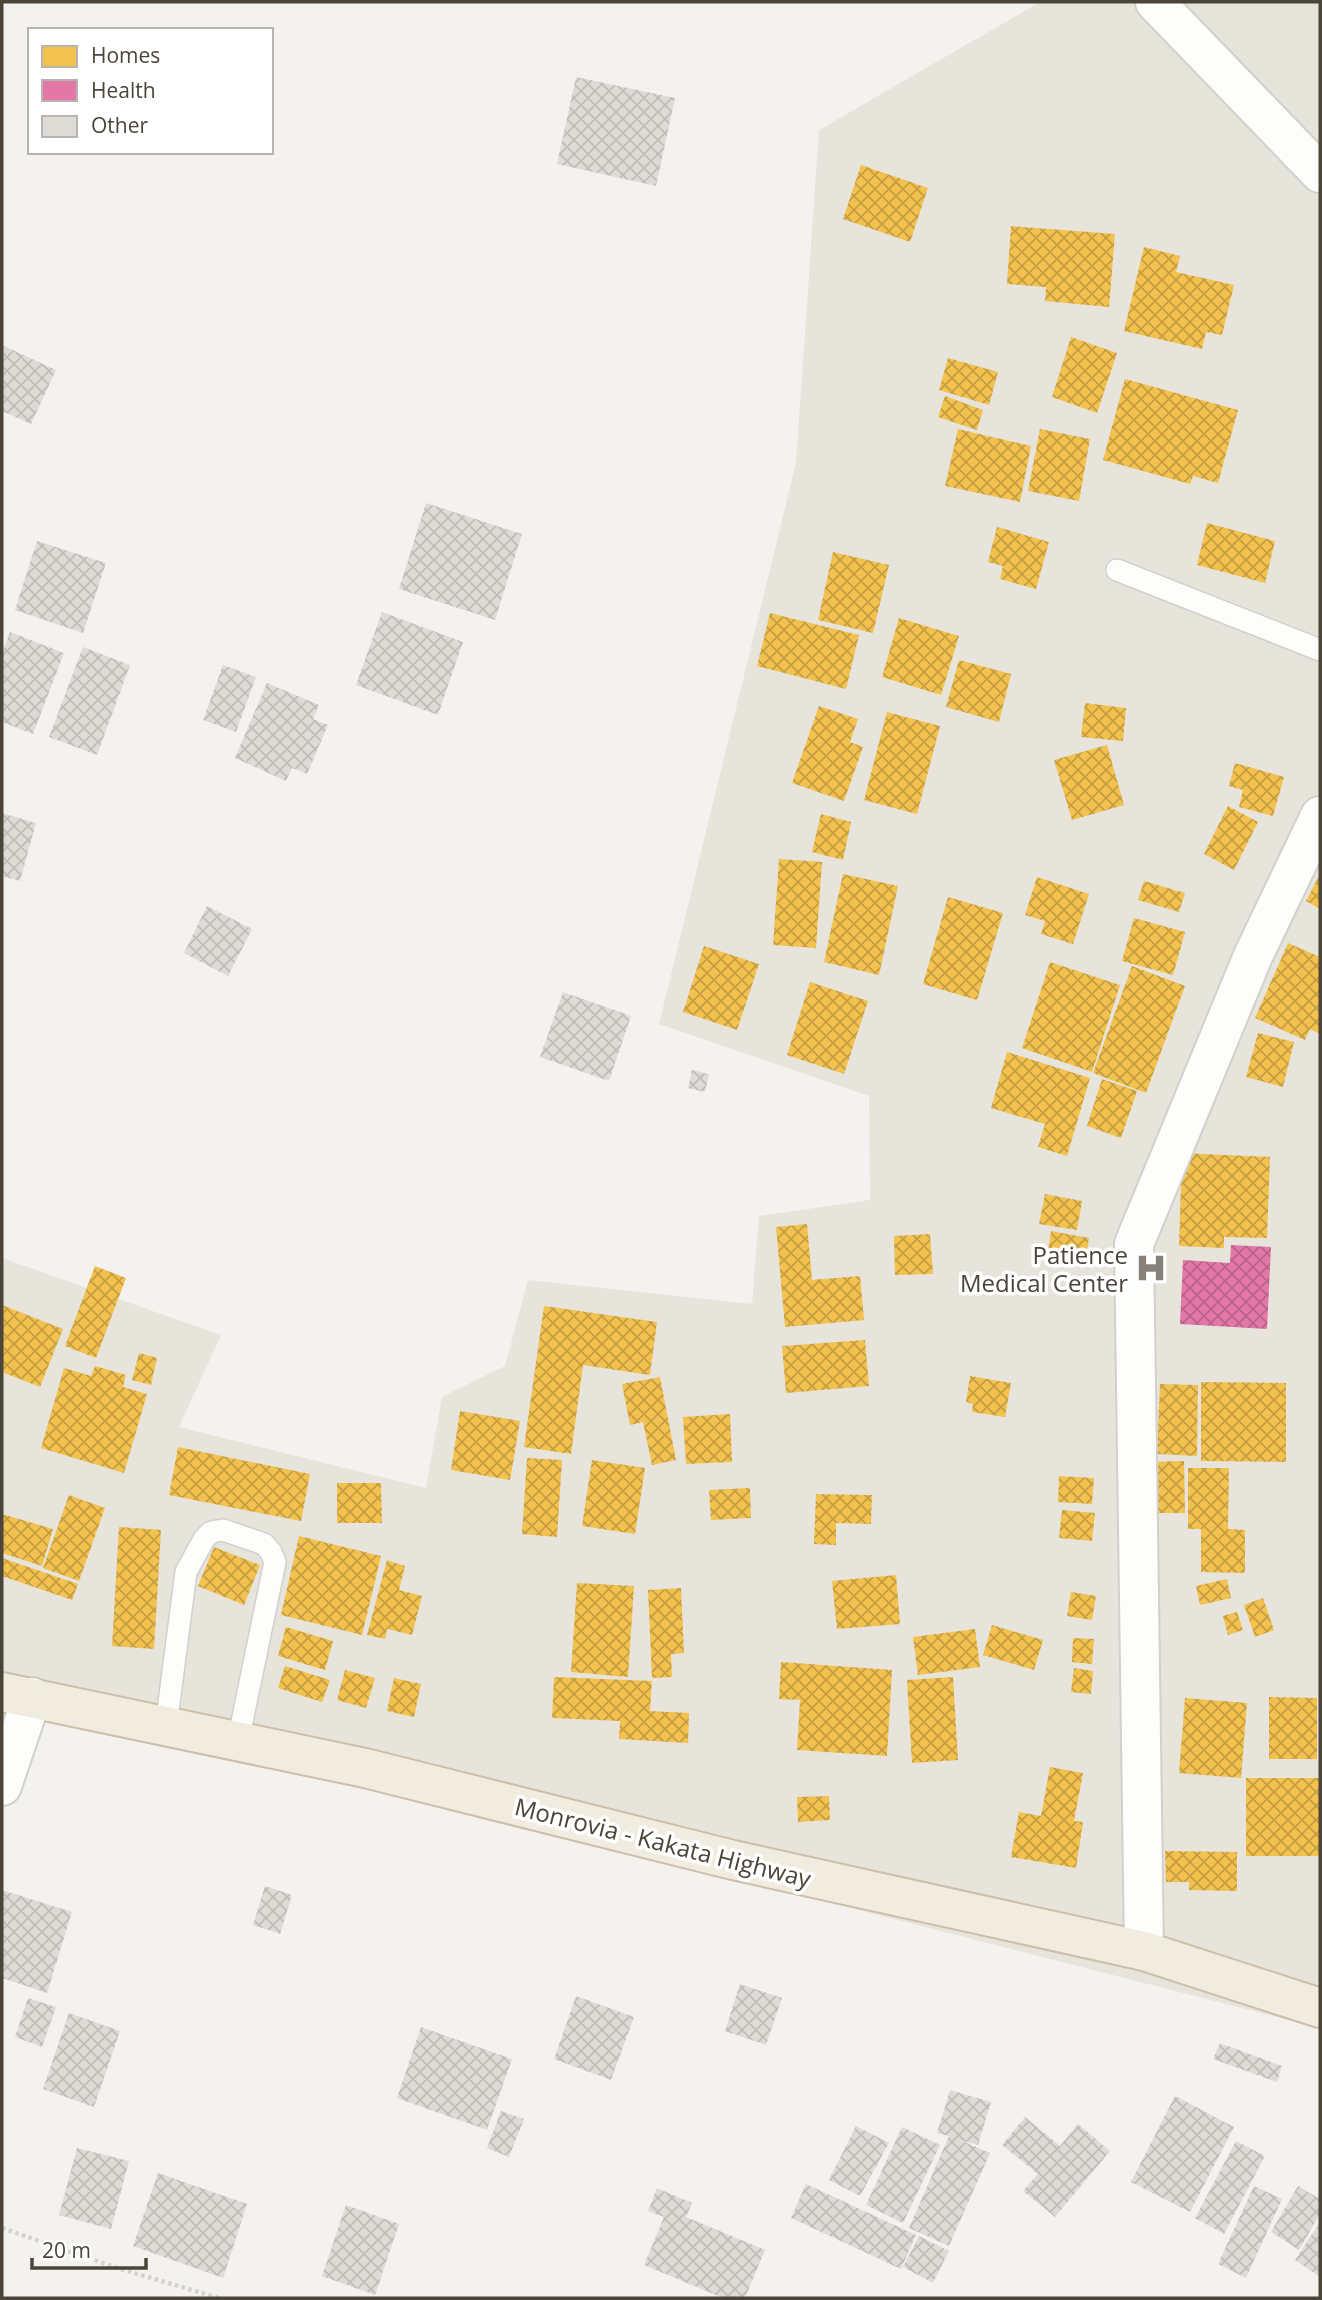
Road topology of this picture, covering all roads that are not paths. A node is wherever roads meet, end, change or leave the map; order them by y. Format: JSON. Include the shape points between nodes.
{"nodes":[{"id":1,"x":1155,"y":2,"type":"edge"},
{"id":2,"x":1320,"y":173,"type":"edge"},
{"id":3,"x":1116,"y":570,"type":"dead end"},
{"id":4,"x":1320,"y":650,"type":"edge"},
{"id":5,"x":1320,"y":816,"type":"edge"},
{"id":6,"x":17,"y":1694,"type":"edge"},
{"id":7,"x":166,"y":1726,"type":"junction"},
{"id":8,"x":238,"y":1741,"type":"junction"},
{"id":9,"x":2,"y":1786,"type":"edge"},
{"id":10,"x":1144,"y":1951,"type":"junction"},
{"id":11,"x":1320,"y":2008,"type":"edge"}],
"edges":[{"from":1,"to":2,"type":"street"},
{"from":3,"to":4,"type":"lane"},
{"from":5,"to":10,"type":"street","via":[[1253,956],[1135,1244]]},
{"from":6,"to":7,"type":"highway","name":"Monrovia - Kakata Highway"},
{"from":6,"to":9,"type":"street"},
{"from":7,"to":8,"type":"highway","name":"Monrovia - Kakata Highway"},
{"from":7,"to":8,"type":"lane","via":[[186,1572],[204,1539],[223,1530],[264,1544],[275,1562]]},
{"from":8,"to":10,"type":"highway","name":"Monrovia - Kakata Highway","via":[[733,1860]]},
{"from":10,"to":11,"type":"highway","name":"Monrovia - Kakata Highway"}]}
